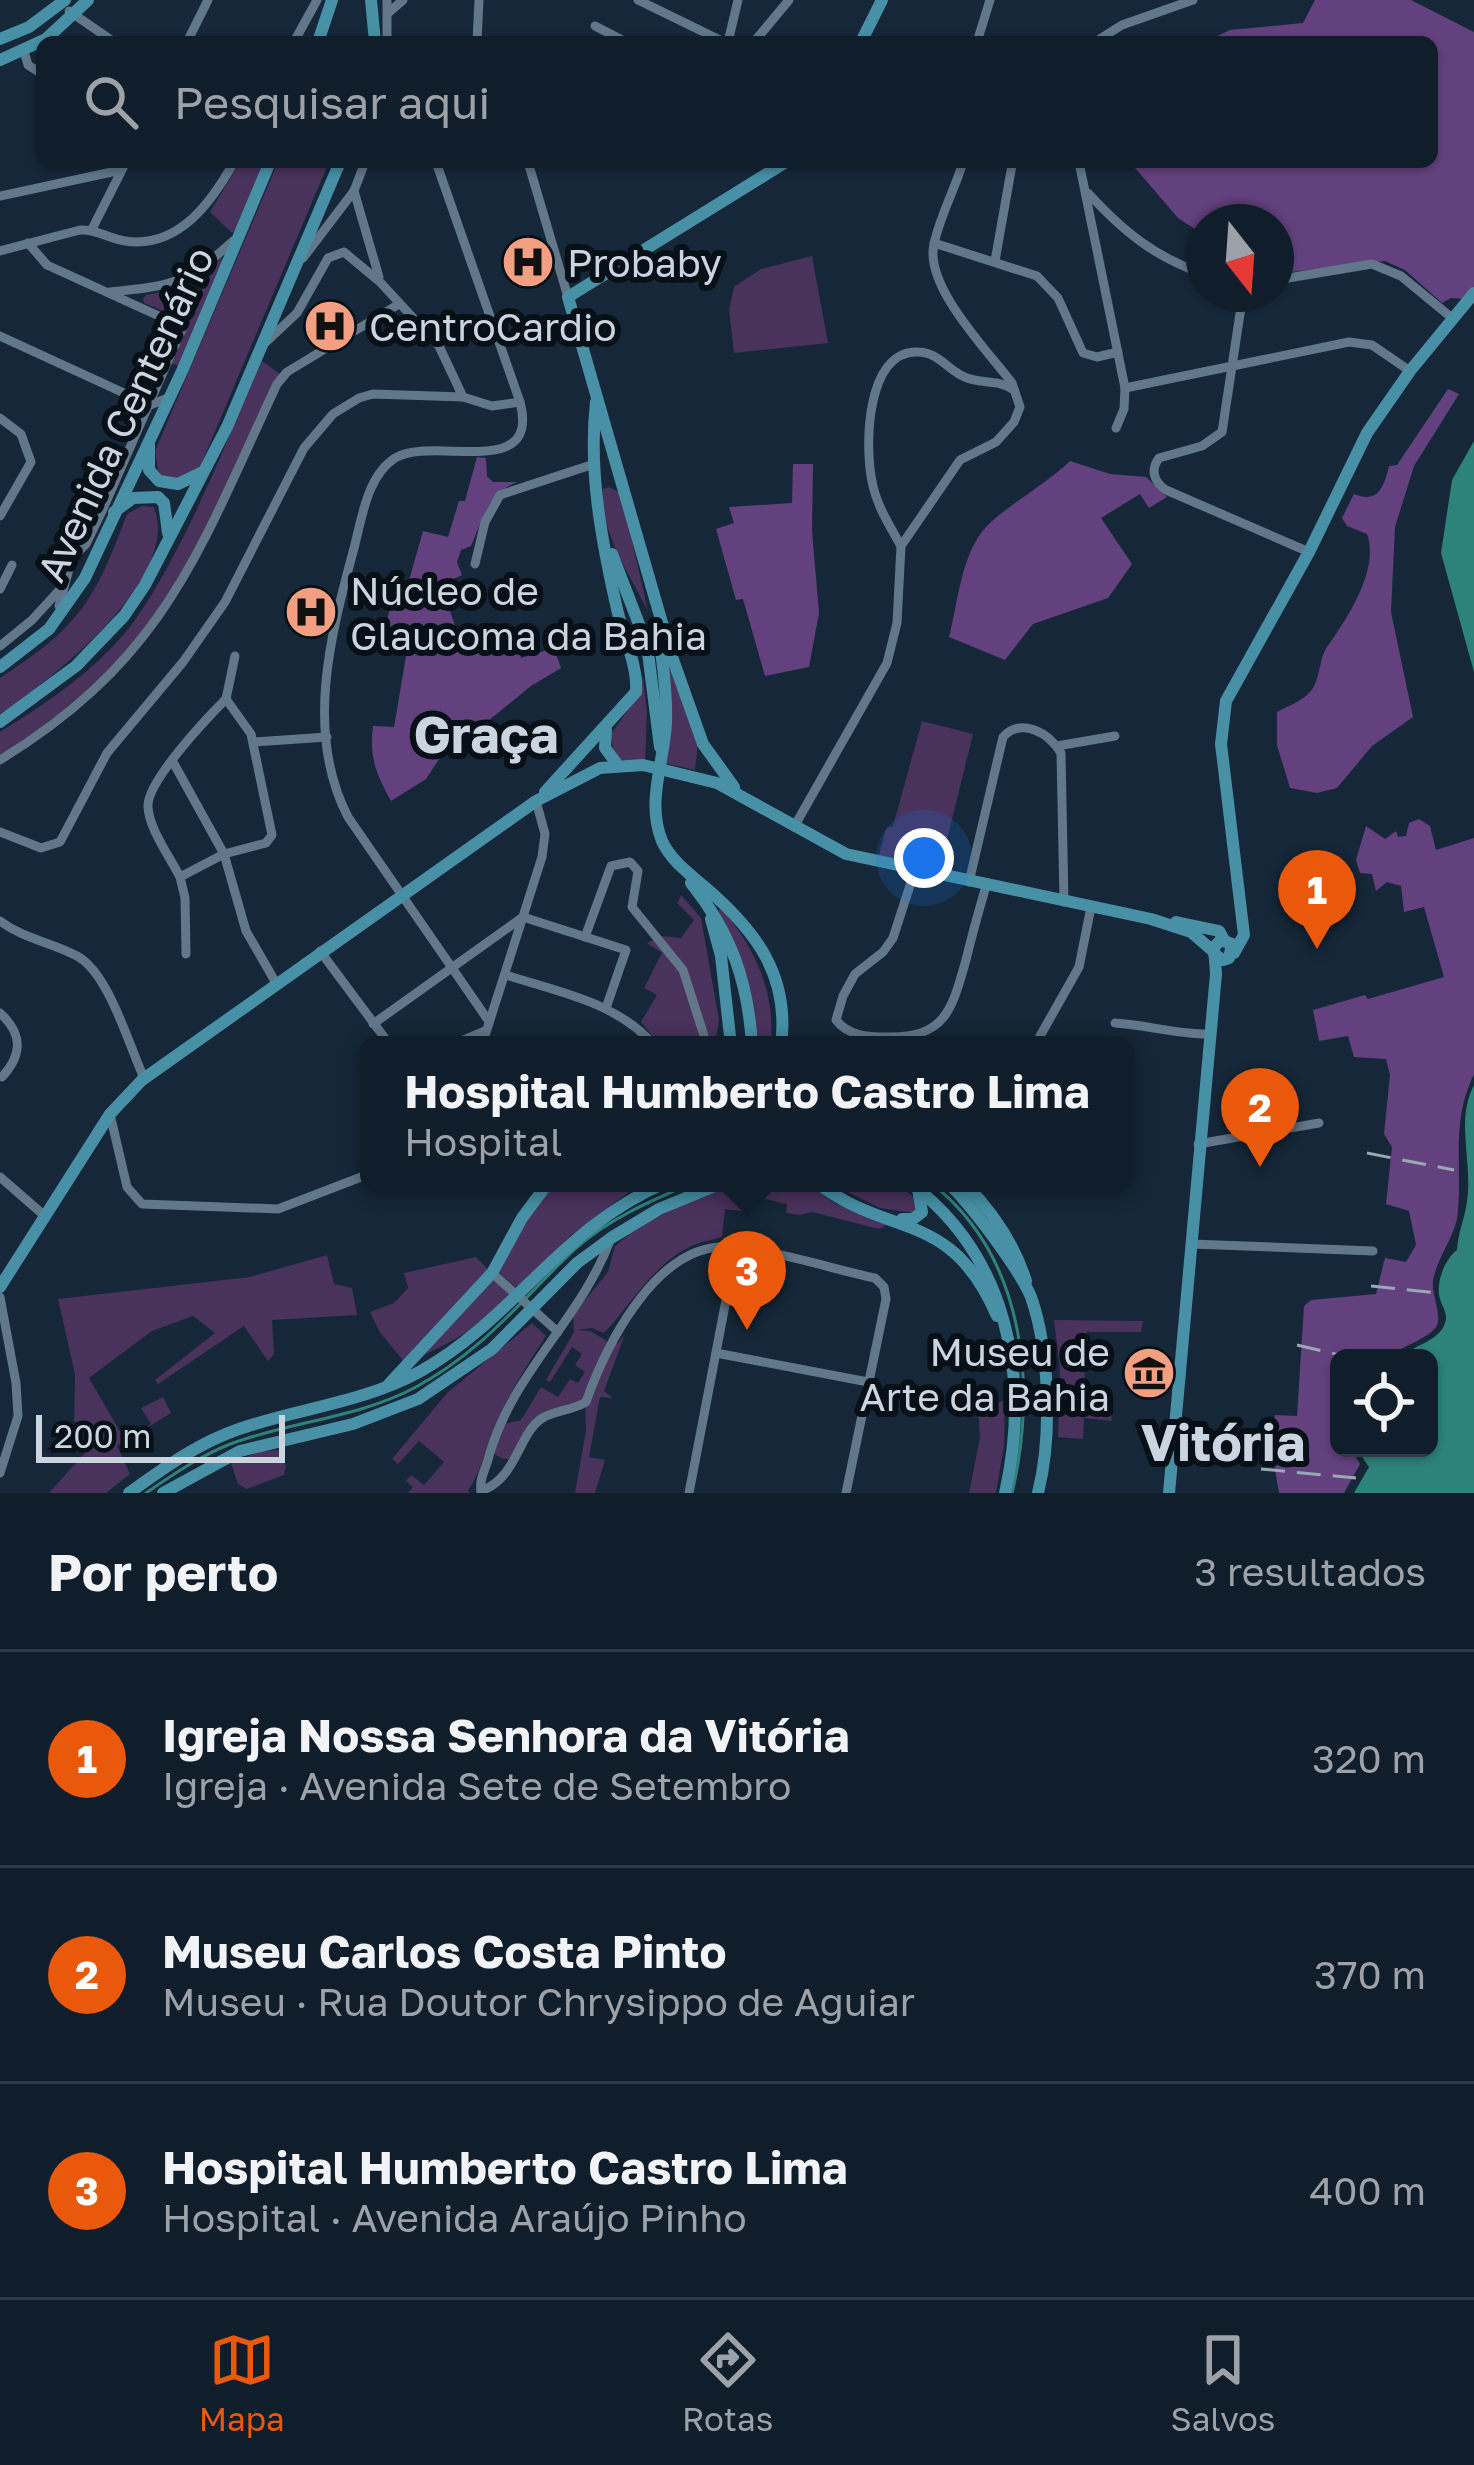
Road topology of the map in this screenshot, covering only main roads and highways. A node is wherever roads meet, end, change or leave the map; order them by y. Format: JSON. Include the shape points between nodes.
{"nodes":[{"id":1,"x":88,"y":0,"type":"edge"},
{"id":2,"x":371,"y":0,"type":"edge"},
{"id":3,"x":882,"y":0,"type":"edge"},
{"id":4,"x":894,"y":0,"type":"edge"},
{"id":5,"x":63,"y":2,"type":"edge"},
{"id":6,"x":326,"y":3,"type":"edge"},
{"id":7,"x":50,"y":36,"type":"edge"},
{"id":8,"x":320,"y":36,"type":"edge"},
{"id":9,"x":374,"y":36,"type":"edge"},
{"id":10,"x":864,"y":36,"type":"edge"},
{"id":11,"x":0,"y":39,"type":"edge"},
{"id":12,"x":36,"y":44,"type":"edge"},
{"id":13,"x":0,"y":60,"type":"edge"},
{"id":14,"x":268,"y":168,"type":"edge"},
{"id":15,"x":337,"y":168,"type":"edge"},
{"id":16,"x":776,"y":168,"type":"edge"},
{"id":17,"x":1474,"y":293,"type":"edge"},
{"id":18,"x":596,"y":399,"type":"junction"},
{"id":19,"x":151,"y":436,"type":"junction"},
{"id":20,"x":613,"y":442,"type":"junction"},
{"id":21,"x":593,"y":448,"type":"junction"},
{"id":22,"x":202,"y":471,"type":"junction"},
{"id":23,"x":624,"y":484,"type":"junction"},
{"id":24,"x":597,"y":489,"type":"junction"},
{"id":25,"x":113,"y":513,"type":"junction"},
{"id":26,"x":603,"y":530,"type":"junction"},
{"id":27,"x":162,"y":551,"type":"junction"},
{"id":28,"x":652,"y":596,"type":"junction"},
{"id":29,"x":0,"y":667,"type":"edge"},
{"id":30,"x":0,"y":722,"type":"edge"},
{"id":31,"x":606,"y":728,"type":"junction"},
{"id":32,"x":703,"y":744,"type":"junction"},
{"id":33,"x":661,"y":752,"type":"junction"},
{"id":34,"x":617,"y":764,"type":"junction"},
{"id":35,"x":698,"y":776,"type":"junction"},
{"id":36,"x":738,"y":793,"type":"junction"},
{"id":37,"x":536,"y":801,"type":"junction"},
{"id":38,"x":672,"y":858,"type":"junction"},
{"id":39,"x":705,"y":901,"type":"junction"},
{"id":40,"x":1151,"y":919,"type":"junction"},
{"id":41,"x":1229,"y":948,"type":"junction"},
{"id":42,"x":1214,"y":953,"type":"junction"},
{"id":43,"x":1216,"y":974,"type":"junction"},
{"id":44,"x":729,"y":1036,"type":"edge"},
{"id":45,"x":751,"y":1036,"type":"edge"},
{"id":46,"x":781,"y":1036,"type":"edge"},
{"id":47,"x":541,"y":1192,"type":"edge"},
{"id":48,"x":640,"y":1192,"type":"edge"},
{"id":49,"x":645,"y":1192,"type":"edge"},
{"id":50,"x":700,"y":1192,"type":"edge"},
{"id":51,"x":830,"y":1192,"type":"edge"},
{"id":52,"x":916,"y":1192,"type":"edge"},
{"id":53,"x":921,"y":1192,"type":"edge"},
{"id":54,"x":956,"y":1192,"type":"edge"},
{"id":55,"x":972,"y":1192,"type":"edge"},
{"id":56,"x":633,"y":1198,"type":"junction"},
{"id":57,"x":889,"y":1216,"type":"junction"},
{"id":58,"x":0,"y":1287,"type":"edge"},
{"id":59,"x":1030,"y":1294,"type":"junction"},
{"id":60,"x":434,"y":1335,"type":"junction"},
{"id":61,"x":1009,"y":1345,"type":"junction"},
{"id":62,"x":441,"y":1359,"type":"junction"},
{"id":63,"x":384,"y":1389,"type":"junction"},
{"id":64,"x":129,"y":1493,"type":"edge"},
{"id":65,"x":163,"y":1493,"type":"edge"},
{"id":66,"x":1005,"y":1493,"type":"edge"},
{"id":67,"x":1036,"y":1493,"type":"edge"},
{"id":68,"x":1168,"y":1493,"type":"edge"}],
"edges":[{"from":1,"to":7,"type":"main road"},
{"from":2,"to":9,"type":"main road"},
{"from":3,"to":10,"type":"main road"},
{"from":4,"to":10,"type":"main road"},
{"from":5,"to":11,"type":"main road"},
{"from":6,"to":8,"type":"main road"},
{"from":12,"to":13,"type":"main road"},
{"from":14,"to":19,"type":"main road","name":"Avenida Centenário"},
{"from":15,"to":22,"type":"main road"},
{"from":16,"to":18,"type":"main road","via":[[568,297]]},
{"from":17,"to":41,"type":"main road","via":[[1367,433],[1222,714],[1244,934]]},
{"from":18,"to":20,"type":"main road"},
{"from":18,"to":21,"type":"main road"},
{"from":19,"to":22,"type":"main road","via":[[149,470],[159,481],[185,482]]},
{"from":19,"to":25,"type":"main road","name":"Avenida Centenário"},
{"from":20,"to":21,"type":"main road","via":[[602,437]]},
{"from":20,"to":23,"type":"main road"},
{"from":21,"to":24,"type":"main road"},
{"from":22,"to":27,"type":"main road"},
{"from":23,"to":24,"type":"main road","via":[[607,479]]},
{"from":23,"to":28,"type":"main road"},
{"from":24,"to":26,"type":"main road"},
{"from":25,"to":27,"type":"main road","via":[[133,498],[163,501]]},
{"from":25,"to":29,"type":"main road","name":"Avenida Centenário","via":[[78,591],[49,629]]},
{"from":26,"to":31,"type":"main road","via":[[637,683]]},
{"from":26,"to":33,"type":"main road","via":[[644,633]]},
{"from":27,"to":30,"type":"main road","via":[[101,642]]},
{"from":28,"to":32,"type":"main road"},
{"from":28,"to":33,"type":"main road","via":[[664,677]]},
{"from":31,"to":34,"type":"main road","via":[[605,748]]},
{"from":31,"to":37,"type":"main road"},
{"from":32,"to":35,"type":"main road"},
{"from":32,"to":36,"type":"main road"},
{"from":33,"to":38,"type":"main road","via":[[656,820]]},
{"from":34,"to":35,"type":"main road"},
{"from":34,"to":37,"type":"main road"},
{"from":35,"to":36,"type":"main road"},
{"from":36,"to":40,"type":"main road","via":[[846,854]]},
{"from":37,"to":58,"type":"main road","via":[[144,1078],[110,1114]]},
{"from":38,"to":39,"type":"main road"},
{"from":38,"to":46,"type":"main road","via":[[738,918],[768,958],[782,993]]},
{"from":39,"to":44,"type":"main road","via":[[721,956]]},
{"from":39,"to":45,"type":"main road","via":[[737,956]]},
{"from":40,"to":41,"type":"main road","via":[[1219,931]]},
{"from":40,"to":42,"type":"main road","via":[[1191,932]]},
{"from":41,"to":42,"type":"main road","via":[[1223,960]]},
{"from":41,"to":43,"type":"main road"},
{"from":42,"to":43,"type":"main road"},
{"from":43,"to":68,"type":"main road","via":[[1198,1144],[1201,1203]]},
{"from":47,"to":60,"type":"main road","via":[[492,1273]]},
{"from":48,"to":56,"type":"main road"},
{"from":49,"to":56,"type":"main road"},
{"from":50,"to":65,"type":"main road","via":[[611,1238],[508,1335],[418,1399],[353,1424],[241,1450]]},
{"from":51,"to":57,"type":"main road"},
{"from":52,"to":57,"type":"main road","via":[[919,1216]]},
{"from":53,"to":61,"type":"main road","via":[[975,1250]]},
{"from":54,"to":59,"type":"main road"},
{"from":55,"to":59,"type":"main road","via":[[1018,1256]]},
{"from":56,"to":62,"type":"main road","via":[[574,1238],[505,1310]]},
{"from":57,"to":61,"type":"main road","via":[[966,1263]]},
{"from":59,"to":67,"type":"main road","via":[[1044,1356],[1044,1470]]},
{"from":60,"to":62,"type":"main road"},
{"from":60,"to":63,"type":"main road"},
{"from":61,"to":66,"type":"main road","via":[[1014,1393]]},
{"from":62,"to":63,"type":"main road"},
{"from":63,"to":64,"type":"main road","via":[[221,1436]]}]}
